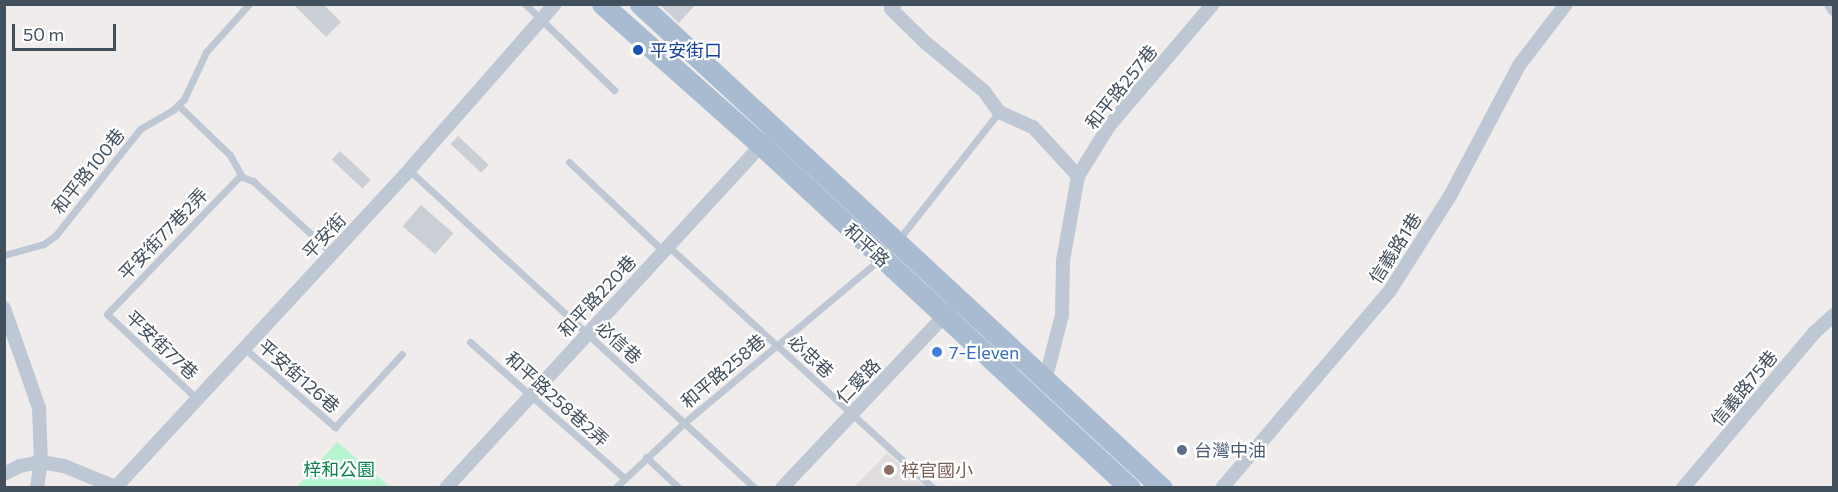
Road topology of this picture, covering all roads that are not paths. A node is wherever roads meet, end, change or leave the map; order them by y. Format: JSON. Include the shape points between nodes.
{"nodes":[{"id":1,"x":249,"y":4,"type":"edge"},
{"id":2,"x":525,"y":4,"type":"edge"},
{"id":3,"x":555,"y":4,"type":"edge"},
{"id":4,"x":602,"y":4,"type":"edge"},
{"id":5,"x":640,"y":4,"type":"edge"},
{"id":6,"x":895,"y":4,"type":"edge"},
{"id":7,"x":1213,"y":4,"type":"edge"},
{"id":8,"x":1566,"y":4,"type":"edge"},
{"id":9,"x":1831,"y":4,"type":"edge"},
{"id":10,"x":1833,"y":9,"type":"edge"},
{"id":11,"x":541,"y":20,"type":"junction"},
{"id":12,"x":614,"y":90,"type":"dead end"},
{"id":13,"x":178,"y":105,"type":"junction"},
{"id":14,"x":999,"y":112,"type":"junction"},
{"id":15,"x":776,"y":130,"type":"junction"},
{"id":16,"x":761,"y":145,"type":"junction"},
{"id":17,"x":569,"y":162,"type":"dead end"},
{"id":18,"x":409,"y":170,"type":"junction"},
{"id":19,"x":1077,"y":176,"type":"junction"},
{"id":20,"x":242,"y":177,"type":"junction"},
{"id":21,"x":897,"y":241,"type":"junction"},
{"id":22,"x":666,"y":249,"type":"junction"},
{"id":23,"x":333,"y":254,"type":"junction"},
{"id":24,"x":4,"y":255,"type":"edge"},
{"id":25,"x":881,"y":258,"type":"junction"},
{"id":26,"x":960,"y":299,"type":"junction"},
{"id":27,"x":4,"y":308,"type":"edge"},
{"id":28,"x":107,"y":314,"type":"joint"},
{"id":29,"x":1833,"y":315,"type":"edge"},
{"id":30,"x":945,"y":316,"type":"junction"},
{"id":31,"x":587,"y":333,"type":"junction"},
{"id":32,"x":470,"y":342,"type":"dead end"},
{"id":33,"x":777,"y":345,"type":"junction"},
{"id":34,"x":244,"y":348,"type":"junction"},
{"id":35,"x":402,"y":354,"type":"dead end"},
{"id":36,"x":1046,"y":377,"type":"junction"},
{"id":37,"x":529,"y":396,"type":"junction"},
{"id":38,"x":196,"y":398,"type":"junction"},
{"id":39,"x":851,"y":414,"type":"junction"},
{"id":40,"x":684,"y":423,"type":"junction"},
{"id":41,"x":646,"y":456,"type":"junction"},
{"id":42,"x":41,"y":462,"type":"junction"},
{"id":43,"x":4,"y":474,"type":"edge"},
{"id":44,"x":624,"y":478,"type":"junction"},
{"id":45,"x":116,"y":487,"type":"edge"},
{"id":46,"x":37,"y":488,"type":"edge"},
{"id":47,"x":446,"y":488,"type":"edge"},
{"id":48,"x":615,"y":488,"type":"edge"},
{"id":49,"x":679,"y":488,"type":"edge"},
{"id":50,"x":756,"y":488,"type":"edge"},
{"id":51,"x":782,"y":488,"type":"edge"},
{"id":52,"x":933,"y":488,"type":"edge"},
{"id":53,"x":1130,"y":488,"type":"edge"},
{"id":54,"x":1162,"y":488,"type":"edge"},
{"id":55,"x":1222,"y":488,"type":"edge"},
{"id":56,"x":1683,"y":488,"type":"edge"}],
"edges":[{"from":1,"to":13,"type":"lane","name":"和平路100巷","via":[[206,52]]},
{"from":2,"to":11,"type":"lane"},
{"from":3,"to":11,"type":"street","name":"平安街"},
{"from":4,"to":16,"type":"main road","name":"和平路"},
{"from":5,"to":15,"type":"main road","name":"和平路"},
{"from":6,"to":14,"type":"street","via":[[891,9],[984,91]]},
{"from":7,"to":19,"type":"street","name":"和平路257巷","via":[[1109,126]]},
{"from":8,"to":55,"type":"street","name":"信義路1巷","via":[[1520,64],[1450,196],[1389,292]]},
{"from":9,"to":10,"type":"street"},
{"from":11,"to":12,"type":"lane"},
{"from":11,"to":18,"type":"street","name":"平安街"},
{"from":13,"to":20,"type":"lane","via":[[230,155]]},
{"from":13,"to":24,"type":"lane","name":"和平路100巷","via":[[140,129],[56,235],[44,244]]},
{"from":14,"to":19,"type":"street","via":[[1033,127]]},
{"from":14,"to":21,"type":"lane"},
{"from":15,"to":16,"type":"street","name":"和平路220巷"},
{"from":15,"to":21,"type":"main road","name":"和平路"},
{"from":16,"to":22,"type":"street","name":"和平路220巷"},
{"from":16,"to":25,"type":"main road","name":"和平路"},
{"from":17,"to":22,"type":"lane","name":"必忠巷"},
{"from":18,"to":23,"type":"street","name":"平安街"},
{"from":18,"to":31,"type":"lane","name":"必信巷"},
{"from":19,"to":36,"type":"street","name":"和平路257巷","via":[[1063,261],[1062,315]]},
{"from":20,"to":23,"type":"lane","via":[[253,181]]},
{"from":20,"to":28,"type":"lane","name":"平安街77巷2弄"},
{"from":21,"to":26,"type":"main road","name":"和平路"},
{"from":22,"to":31,"type":"street","name":"和平路220巷"},
{"from":22,"to":33,"type":"lane","name":"必忠巷"},
{"from":23,"to":34,"type":"street","name":"平安街"},
{"from":25,"to":30,"type":"main road","name":"和平路"},
{"from":25,"to":33,"type":"lane","name":"和平路258巷"},
{"from":26,"to":30,"type":"street","name":"仁愛路"},
{"from":26,"to":36,"type":"main road","name":"和平路"},
{"from":27,"to":42,"type":"street","via":[[39,408]]},
{"from":28,"to":38,"type":"lane","name":"平安街77巷"},
{"from":29,"to":56,"type":"street","name":"信義路75巷"},
{"from":30,"to":39,"type":"street","name":"仁愛路"},
{"from":30,"to":53,"type":"main road","name":"和平路"},
{"from":31,"to":37,"type":"street","name":"和平路220巷"},
{"from":31,"to":40,"type":"lane","name":"必信巷"},
{"from":32,"to":37,"type":"lane","name":"和平路258巷2弄"},
{"from":33,"to":39,"type":"lane","name":"必忠巷"},
{"from":33,"to":40,"type":"lane","name":"和平路258巷"},
{"from":34,"to":35,"type":"lane","name":"平安街126巷","via":[[335,427]]},
{"from":34,"to":38,"type":"street","name":"平安街"},
{"from":36,"to":54,"type":"main road","name":"和平路"},
{"from":37,"to":44,"type":"lane","name":"和平路258巷2弄"},
{"from":37,"to":47,"type":"street","name":"和平路220巷"},
{"from":38,"to":45,"type":"street","name":"平安街"},
{"from":39,"to":51,"type":"street","name":"仁愛路"},
{"from":39,"to":52,"type":"lane","name":"必忠巷"},
{"from":40,"to":41,"type":"lane","name":"和平路258巷"},
{"from":40,"to":50,"type":"lane","name":"必信巷"},
{"from":41,"to":44,"type":"lane","name":"和平路258巷"},
{"from":41,"to":49,"type":"lane"},
{"from":42,"to":43,"type":"street"},
{"from":42,"to":45,"type":"street","via":[[64,466]]},
{"from":42,"to":46,"type":"street"},
{"from":44,"to":48,"type":"lane","name":"和平路258巷"}]}
